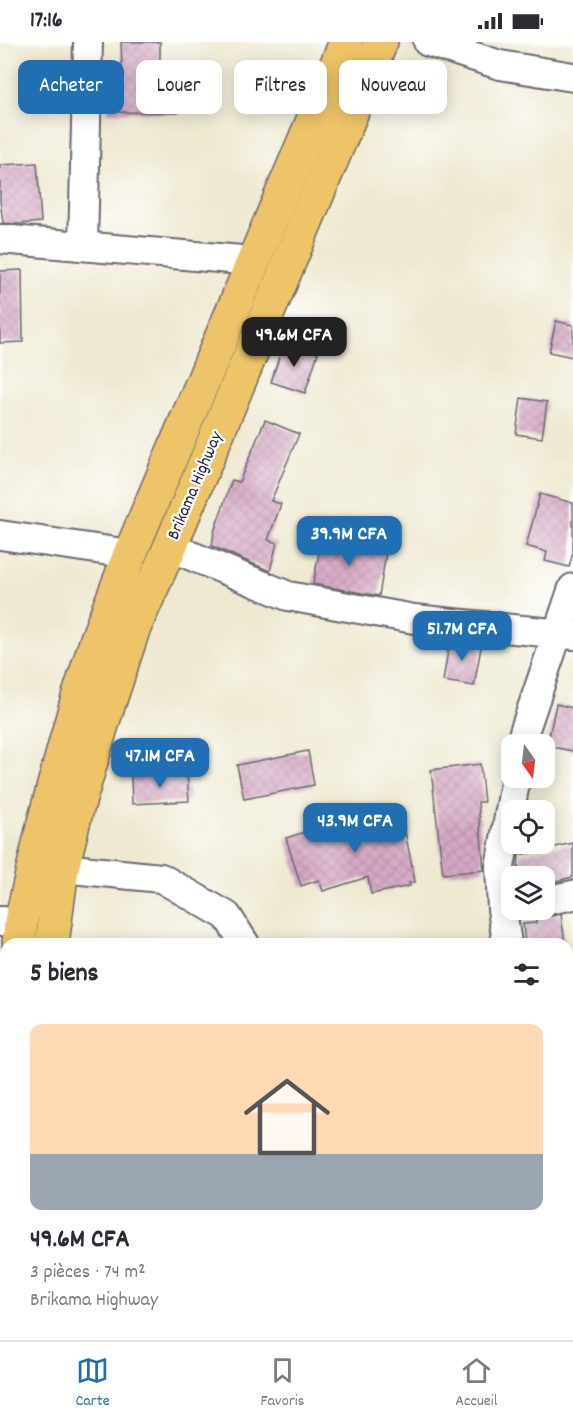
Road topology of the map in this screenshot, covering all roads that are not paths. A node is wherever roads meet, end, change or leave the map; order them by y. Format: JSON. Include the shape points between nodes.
{"nodes":[{"id":1,"x":88,"y":42,"type":"edge"},
{"id":2,"x":346,"y":42,"type":"edge"},
{"id":3,"x":381,"y":42,"type":"edge"},
{"id":4,"x":428,"y":42,"type":"edge"},
{"id":5,"x":573,"y":77,"type":"edge"},
{"id":6,"x":0,"y":239,"type":"edge"},
{"id":7,"x":83,"y":246,"type":"junction"},
{"id":8,"x":253,"y":261,"type":"junction"},
{"id":9,"x":0,"y":535,"type":"edge"},
{"id":10,"x":171,"y":547,"type":"junction"},
{"id":11,"x":130,"y":554,"type":"junction"},
{"id":12,"x":573,"y":588,"type":"edge"},
{"id":13,"x":565,"y":634,"type":"edge"},
{"id":14,"x":524,"y":734,"type":"edge"},
{"id":15,"x":514,"y":788,"type":"edge"},
{"id":16,"x":62,"y":868,"type":"junction"},
{"id":17,"x":501,"y":873,"type":"edge"},
{"id":18,"x":573,"y":895,"type":"edge"},
{"id":19,"x":555,"y":899,"type":"edge"},
{"id":20,"x":507,"y":920,"type":"edge"},
{"id":21,"x":14,"y":929,"type":"edge"},
{"id":22,"x":53,"y":938,"type":"edge"},
{"id":23,"x":241,"y":938,"type":"edge"},
{"id":24,"x":507,"y":938,"type":"edge"}],
"edges":[{"from":1,"to":7,"type":"street"},
{"from":2,"to":8,"type":"highway","name":"Brikama Highway"},
{"from":3,"to":10,"type":"highway","name":"Brikama Highway"},
{"from":4,"to":5,"type":"street","via":[[500,65]]},
{"from":6,"to":7,"type":"street"},
{"from":7,"to":8,"type":"street"},
{"from":8,"to":11,"type":"highway","name":"Brikama Highway"},
{"from":9,"to":11,"type":"street"},
{"from":10,"to":13,"type":"street","via":[[288,596],[414,619]]},
{"from":10,"to":16,"type":"highway","name":"Brikama Highway","via":[[129,641]]},
{"from":11,"to":21,"type":"highway","name":"Brikama Highway","via":[[77,701]]},
{"from":12,"to":13,"type":"street"},
{"from":13,"to":14,"type":"street"},
{"from":15,"to":17,"type":"street"},
{"from":16,"to":22,"type":"highway","name":"Brikama Highway"},
{"from":16,"to":23,"type":"street","via":[[161,878],[227,916]]},
{"from":18,"to":19,"type":"street"},
{"from":20,"to":24,"type":"street"}]}
